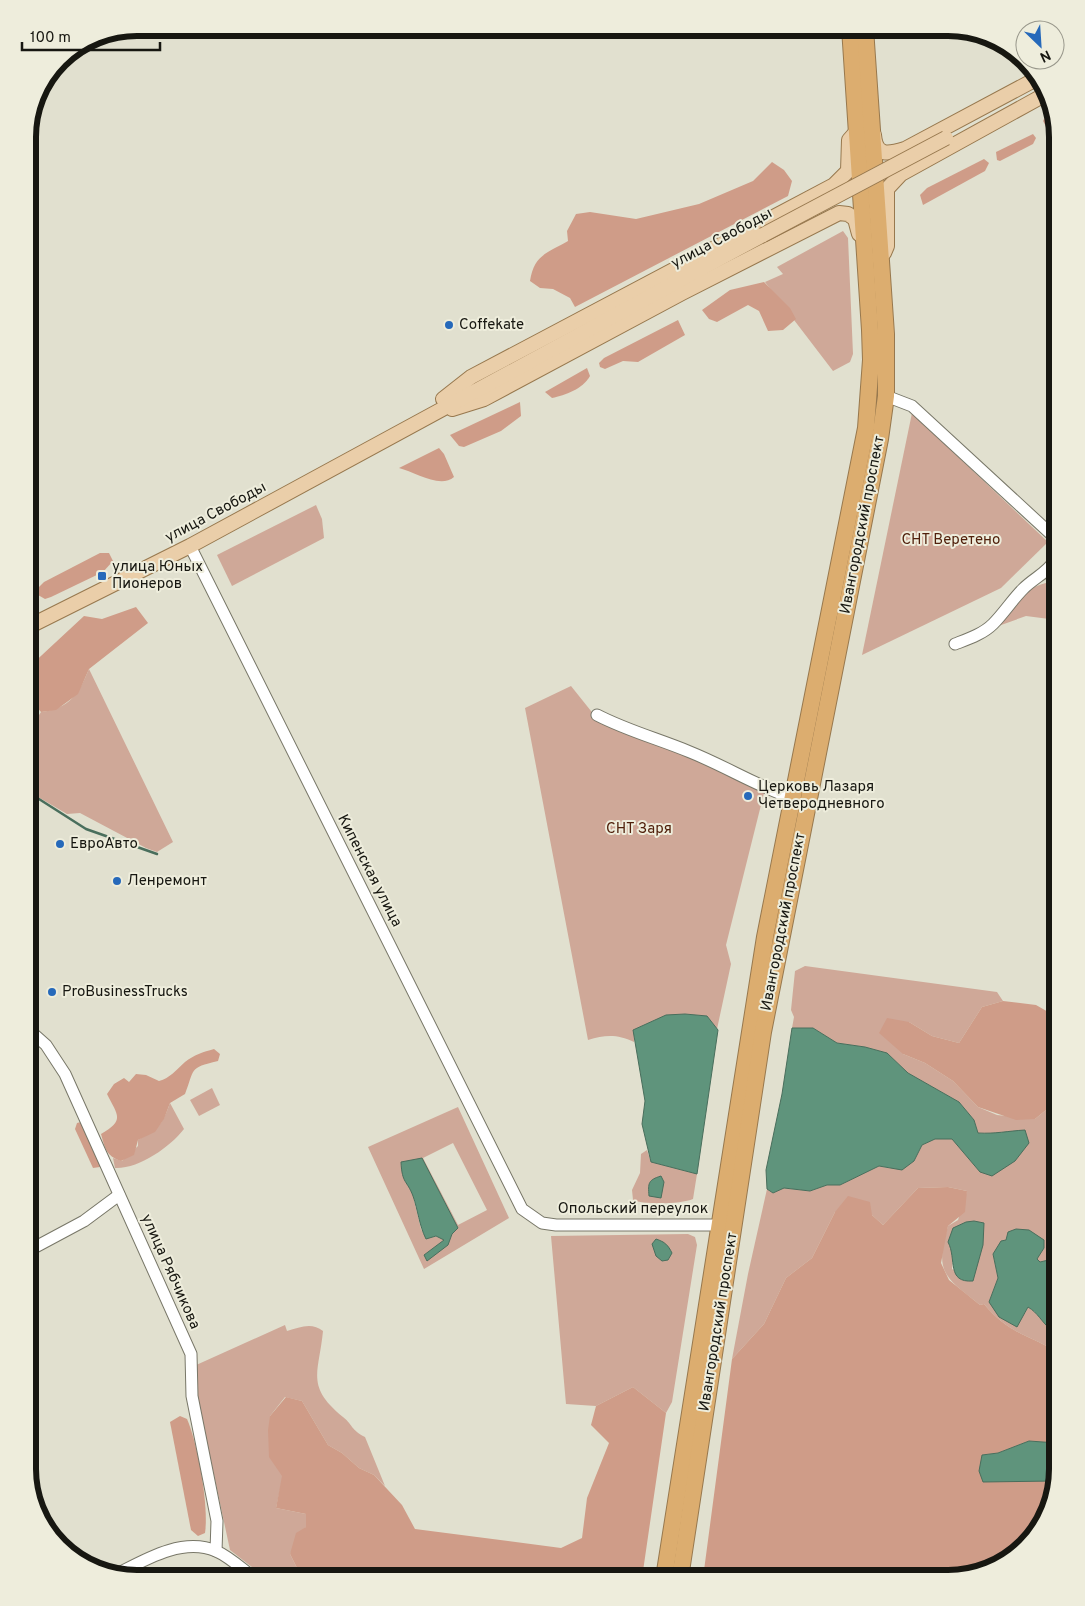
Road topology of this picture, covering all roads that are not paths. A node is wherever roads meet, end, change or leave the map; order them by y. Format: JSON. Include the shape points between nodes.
{"nodes":[{"id":1,"x":851,"y":36,"type":"edge"},
{"id":2,"x":865,"y":36,"type":"edge"},
{"id":3,"x":1032,"y":82,"type":"edge"},
{"id":4,"x":1036,"y":90,"type":"edge"},
{"id":5,"x":1040,"y":97,"type":"edge"},
{"id":6,"x":869,"y":104,"type":"junction"},
{"id":7,"x":857,"y":131,"type":"junction"},
{"id":8,"x":874,"y":261,"type":"junction"},
{"id":9,"x":886,"y":396,"type":"junction"},
{"id":10,"x":416,"y":421,"type":"junction"},
{"id":11,"x":1049,"y":532,"type":"edge"},
{"id":12,"x":190,"y":546,"type":"junction"},
{"id":13,"x":1049,"y":566,"type":"edge"},
{"id":14,"x":36,"y":623,"type":"edge"},
{"id":15,"x":955,"y":644,"type":"dead end"},
{"id":16,"x":598,"y":715,"type":"dead end"},
{"id":17,"x":792,"y":798,"type":"junction"},
{"id":18,"x":36,"y":1036,"type":"edge"},
{"id":19,"x":119,"y":1195,"type":"junction"},
{"id":20,"x":522,"y":1209,"type":"joint"},
{"id":21,"x":718,"y":1224,"type":"junction"},
{"id":22,"x":36,"y":1247,"type":"edge"},
{"id":23,"x":216,"y":1551,"type":"junction"},
{"id":24,"x":127,"y":1569,"type":"edge"},
{"id":25,"x":243,"y":1570,"type":"edge"},
{"id":26,"x":665,"y":1570,"type":"edge"},
{"id":27,"x":681,"y":1570,"type":"edge"}],
"edges":[{"from":1,"to":7,"type":"highway","name":"Ивангородский проспект"},
{"from":2,"to":6,"type":"highway","name":"Ивангородский проспект"},
{"from":3,"to":6,"type":"main road","via":[[918,143],[892,153],[880,150],[875,144]]},
{"from":4,"to":10,"type":"main road","name":"улица Свободы","bridge":true},
{"from":5,"to":8,"type":"main road","via":[[901,174],[888,188],[887,246]]},
{"from":6,"to":8,"type":"highway","name":"Ивангородский проспект"},
{"from":7,"to":8,"type":"highway","name":"Ивангородский проспект"},
{"from":7,"to":10,"type":"main road","name":"улица Свободы","via":[[849,140],[848,171],[834,184],[471,377]]},
{"from":8,"to":9,"type":"highway","name":"Ивангородский проспект","via":[[886,334]]},
{"from":8,"to":10,"type":"main road","name":"улица Свободы","via":[[862,258],[858,223],[852,216],[839,213],[484,399]]},
{"from":8,"to":17,"type":"highway","name":"Ивангородский проспект","via":[[866,428]]},
{"from":9,"to":11,"type":"street","via":[[912,406]]},
{"from":9,"to":27,"type":"highway","name":"Ивангородский проспект","via":[[763,1032]]},
{"from":10,"to":12,"type":"main road","name":"улица Свободы"},
{"from":12,"to":14,"type":"main road","name":"улица Свободы"},
{"from":12,"to":20,"type":"street","name":"Кипенская улица"},
{"from":13,"to":15,"type":"street","via":[[1023,589],[992,625],[982,633]]},
{"from":16,"to":17,"type":"street","via":[[641,735],[692,752]]},
{"from":17,"to":21,"type":"highway","name":"Ивангородский проспект","via":[[749,1029]]},
{"from":18,"to":19,"type":"street","name":"улица Рябчикова","via":[[58,1060]]},
{"from":19,"to":22,"type":"street","via":[[84,1221]]},
{"from":19,"to":23,"type":"street","name":"улица Рябчикова","via":[[191,1354],[192,1396],[217,1522]]},
{"from":20,"to":21,"type":"street","name":"Опольский переулок","via":[[542,1223],[556,1225]]},
{"from":21,"to":26,"type":"highway","name":"Ивангородский проспект"},
{"from":23,"to":24,"type":"street","via":[[194,1547],[176,1549]]},
{"from":23,"to":25,"type":"street"}]}
